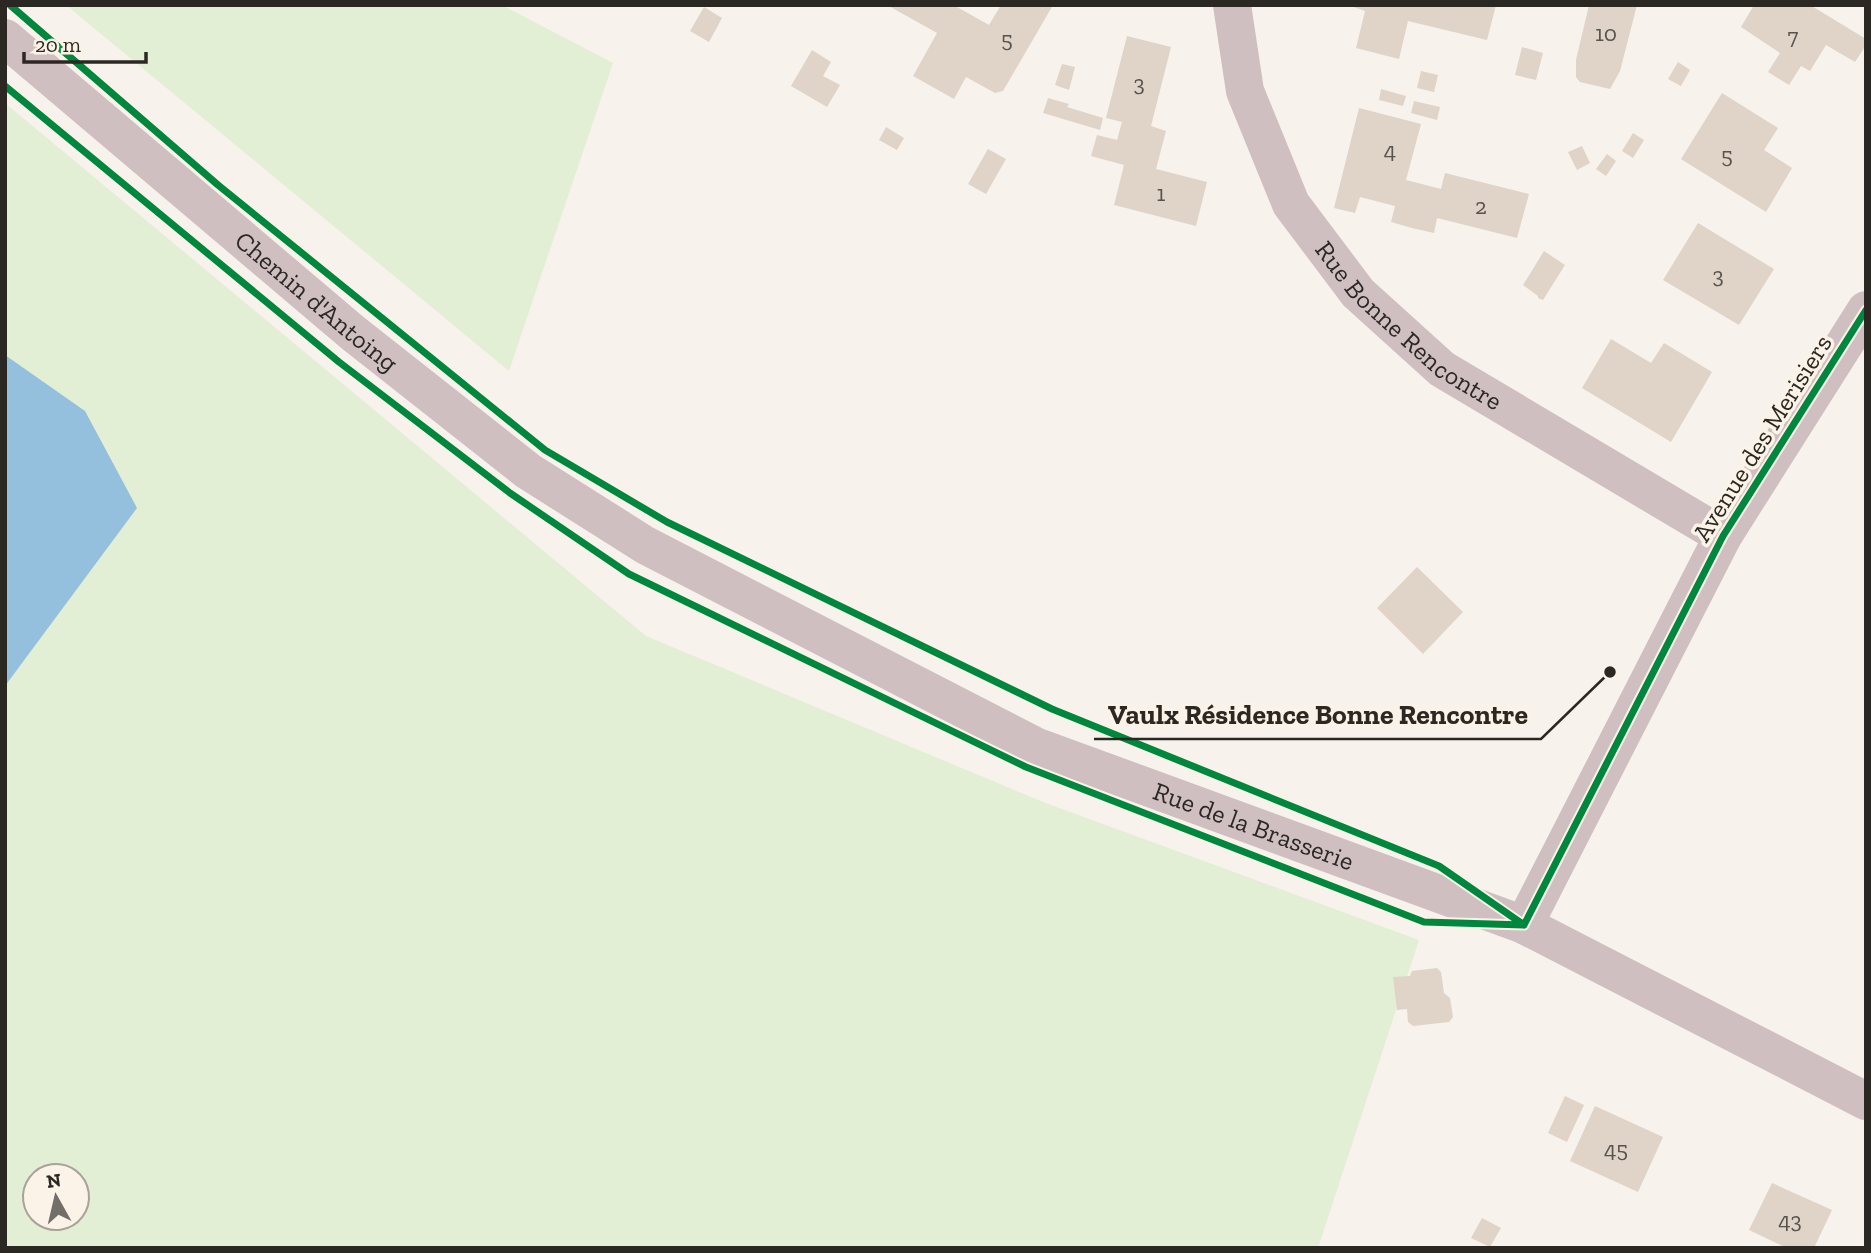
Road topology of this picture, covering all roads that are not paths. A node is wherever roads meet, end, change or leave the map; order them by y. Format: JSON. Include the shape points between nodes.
{"nodes":[{"id":1,"x":1231,"y":5,"type":"edge"},
{"id":2,"x":5,"y":38,"type":"edge"},
{"id":3,"x":1866,"y":310,"type":"edge"},
{"id":4,"x":1723,"y":536,"type":"junction"},
{"id":5,"x":645,"y":545,"type":"joint"},
{"id":6,"x":1524,"y":925,"type":"junction"},
{"id":7,"x":1866,"y":1101,"type":"edge"}],
"edges":[{"from":1,"to":4,"type":"street","name":"Rue Bonne Rencontre","via":[[1245,91],[1291,204],[1358,293],[1442,369]]},
{"from":2,"to":5,"type":"street","name":"Chemin d'Antoing","via":[[364,341],[528,471]]},
{"from":3,"to":4,"type":"street","name":"Avenue des Merisiers"},
{"from":4,"to":6,"type":"street","name":"Avenue des Merisiers"},
{"from":5,"to":6,"type":"street","name":"Rue de la Brasserie","via":[[1035,746]]},
{"from":6,"to":7,"type":"street","name":"Rue de la Brasserie"}]}
